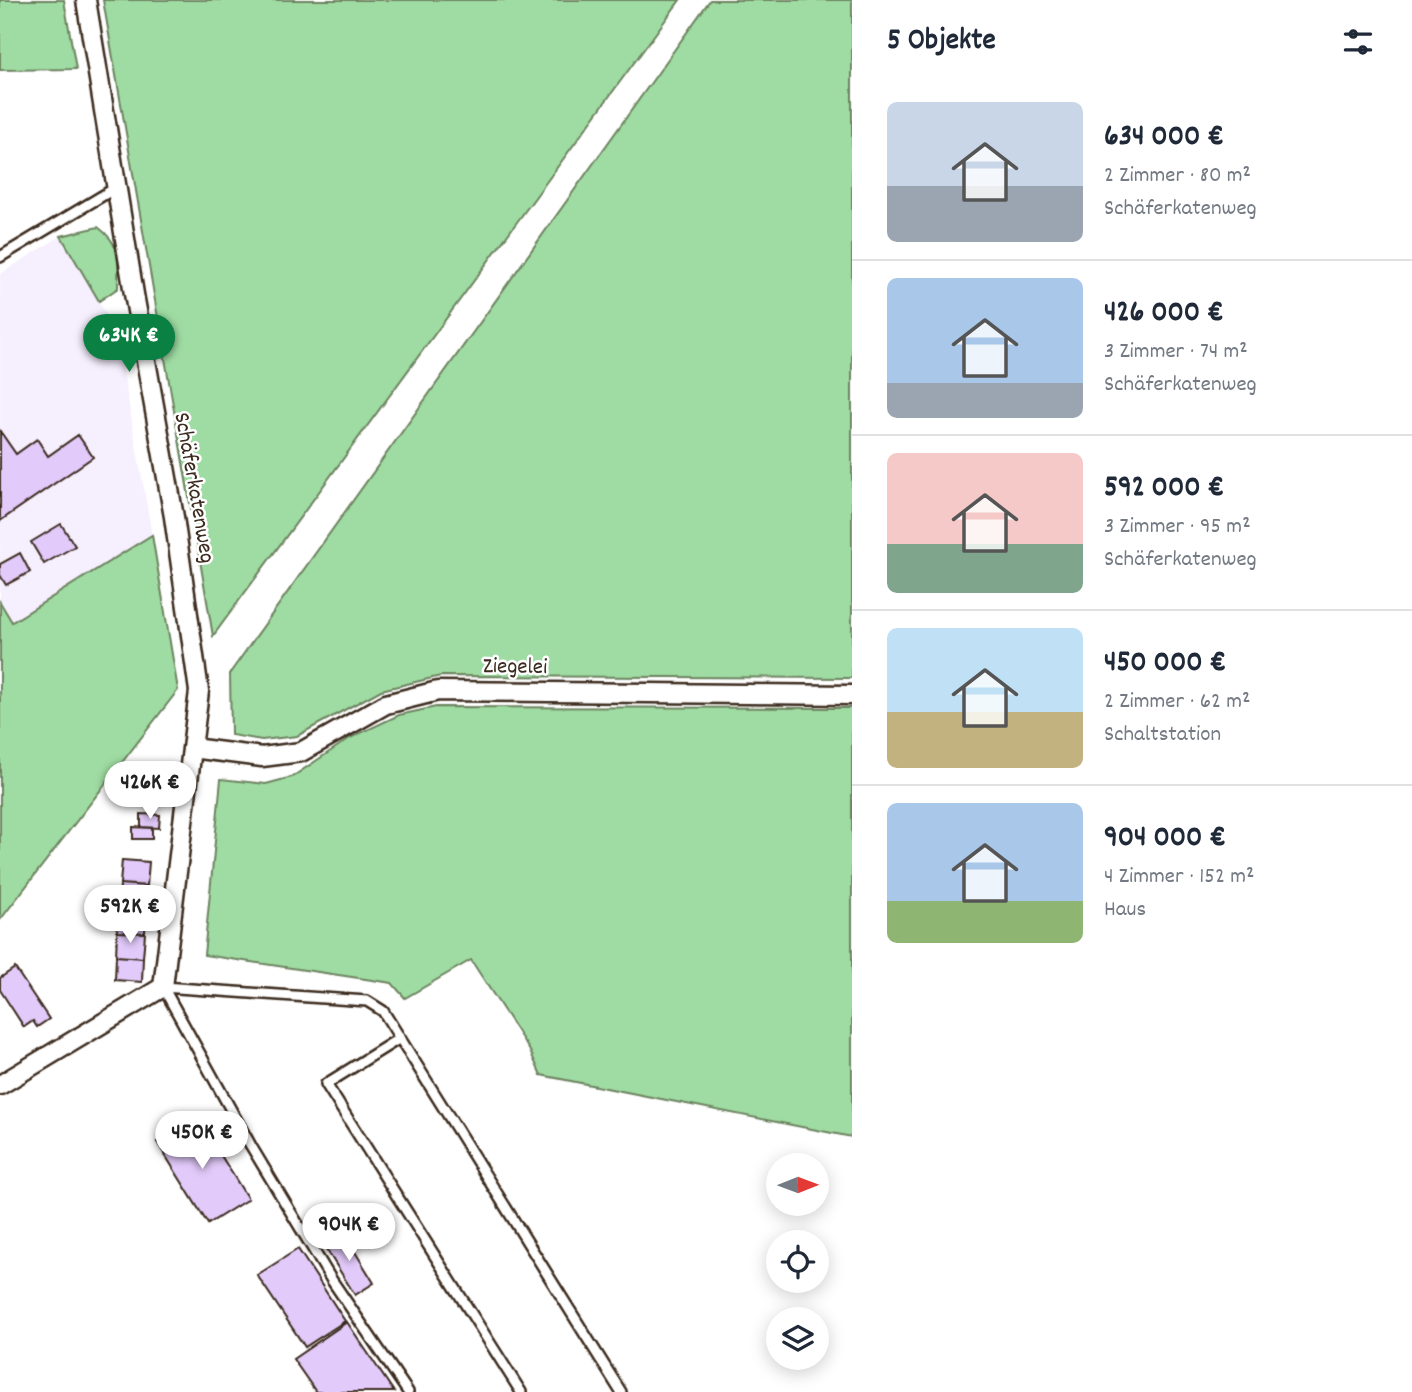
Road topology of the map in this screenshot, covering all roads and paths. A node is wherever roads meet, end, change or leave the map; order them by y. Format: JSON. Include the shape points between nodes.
{"nodes":[{"id":1,"x":86,"y":0,"type":"edge"},
{"id":2,"x":117,"y":187,"type":"junction"},
{"id":3,"x":0,"y":257,"type":"edge"},
{"id":4,"x":852,"y":695,"type":"edge"},
{"id":5,"x":192,"y":748,"type":"junction"},
{"id":6,"x":163,"y":987,"type":"junction"},
{"id":7,"x":400,"y":1038,"type":"junction"},
{"id":8,"x":0,"y":1085,"type":"edge"},
{"id":9,"x":408,"y":1392,"type":"edge"},
{"id":10,"x":521,"y":1392,"type":"edge"},
{"id":11,"x":621,"y":1392,"type":"edge"}],
"edges":[{"from":1,"to":2,"type":"street","name":"Schäferkatenweg"},
{"from":2,"to":3,"type":"lane"},
{"from":2,"to":5,"type":"street","name":"Schäferkatenweg","via":[[194,648],[199,691]]},
{"from":4,"to":5,"type":"street","name":"Ziegelei","via":[[438,691],[386,704],[301,752],[262,757]]},
{"from":5,"to":6,"type":"street","name":"Schäferkatenweg"},
{"from":6,"to":7,"type":"lane","via":[[366,1001],[383,1011]]},
{"from":6,"to":8,"type":"street"},
{"from":6,"to":9,"type":"lane","via":[[331,1279]]},
{"from":7,"to":10,"type":"lane","via":[[326,1084]]},
{"from":7,"to":11,"type":"lane"}]}
